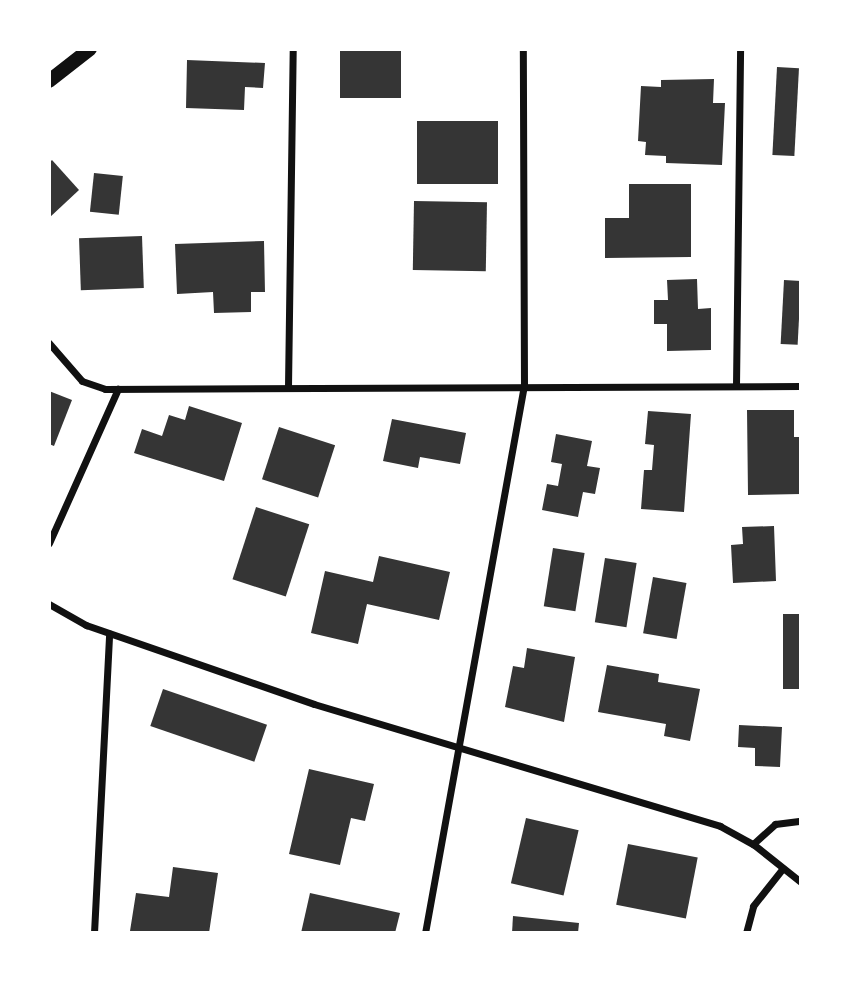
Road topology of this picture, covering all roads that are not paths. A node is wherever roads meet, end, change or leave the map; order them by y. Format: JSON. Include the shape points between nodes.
{"nodes":[{"id":1,"x":90,"y":49,"type":"edge"},
{"id":2,"x":293,"y":49,"type":"edge"},
{"id":3,"x":523,"y":49,"type":"edge"},
{"id":4,"x":740,"y":49,"type":"edge"},
{"id":5,"x":49,"y":81,"type":"edge"},
{"id":6,"x":49,"y":343,"type":"edge"},
{"id":7,"x":524,"y":384,"type":"junction"},
{"id":8,"x":736,"y":385,"type":"junction"},
{"id":9,"x":801,"y":386,"type":"edge"},
{"id":10,"x":288,"y":387,"type":"junction"},
{"id":11,"x":118,"y":389,"type":"junction"},
{"id":12,"x":49,"y":543,"type":"edge"},
{"id":13,"x":49,"y":604,"type":"edge"},
{"id":14,"x":109,"y":633,"type":"junction"},
{"id":15,"x":460,"y":744,"type":"junction"},
{"id":16,"x":801,"y":821,"type":"edge"},
{"id":17,"x":753,"y":844,"type":"junction"},
{"id":18,"x":783,"y":868,"type":"junction"},
{"id":19,"x":801,"y":882,"type":"edge"},
{"id":20,"x":94,"y":933,"type":"edge"},
{"id":21,"x":425,"y":933,"type":"edge"},
{"id":22,"x":746,"y":933,"type":"edge"}],
"edges":[{"from":1,"to":5,"type":"main road"},
{"from":2,"to":10,"type":"street"},
{"from":3,"to":7,"type":"street"},
{"from":4,"to":8,"type":"street"},
{"from":6,"to":11,"type":"street","via":[[82,382]]},
{"from":7,"to":8,"type":"street"},
{"from":7,"to":10,"type":"street"},
{"from":7,"to":15,"type":"street"},
{"from":8,"to":9,"type":"street"},
{"from":10,"to":11,"type":"street"},
{"from":11,"to":12,"type":"street"},
{"from":13,"to":14,"type":"street"},
{"from":14,"to":15,"type":"street","via":[[314,704]]},
{"from":14,"to":20,"type":"street"},
{"from":15,"to":17,"type":"street","via":[[720,826]]},
{"from":15,"to":21,"type":"street"},
{"from":16,"to":17,"type":"street","via":[[775,824]]},
{"from":17,"to":18,"type":"street"},
{"from":18,"to":19,"type":"street"},
{"from":18,"to":22,"type":"street","via":[[753,906]]}]}
